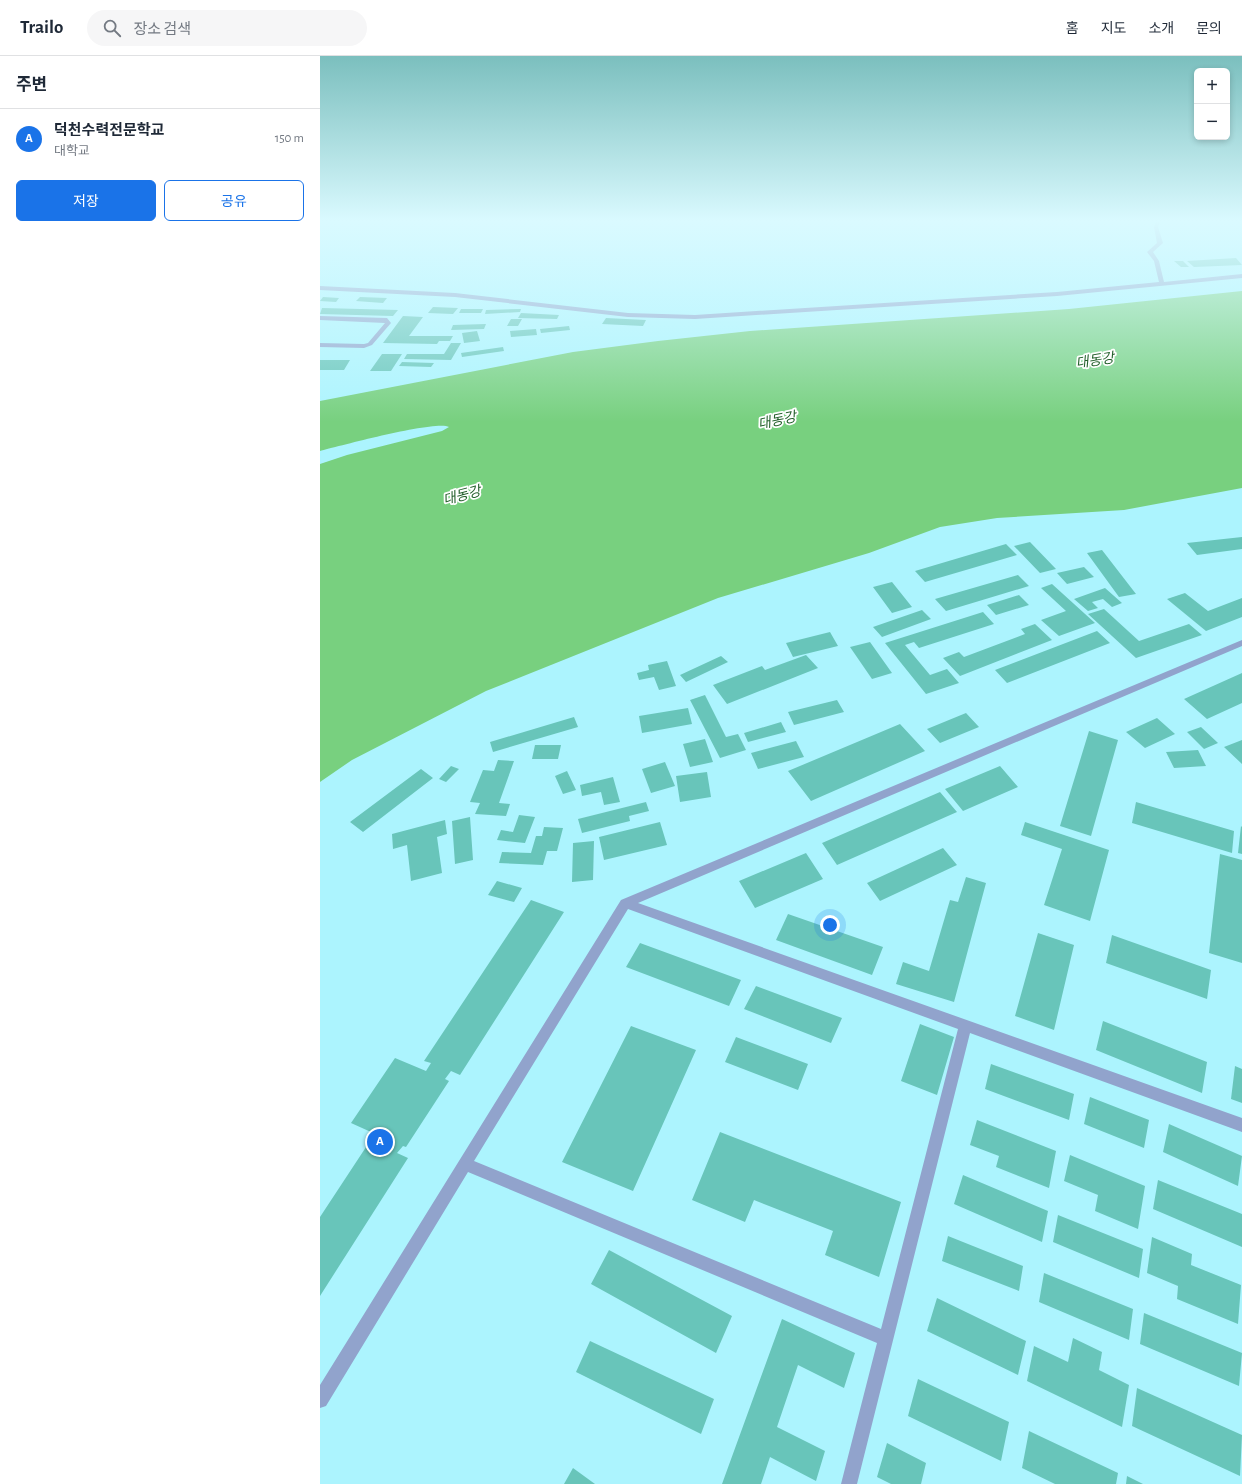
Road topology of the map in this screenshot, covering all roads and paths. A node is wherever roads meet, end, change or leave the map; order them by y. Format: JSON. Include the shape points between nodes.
{"nodes":[{"id":1,"x":332,"y":289,"type":"edge"},
{"id":2,"x":1113,"y":289,"type":"edge"},
{"id":3,"x":320,"y":318,"type":"edge"},
{"id":4,"x":320,"y":345,"type":"edge"},
{"id":5,"x":1242,"y":643,"type":"edge"},
{"id":6,"x":625,"y":903,"type":"junction"},
{"id":7,"x":965,"y":1026,"type":"junction"},
{"id":8,"x":1242,"y":1125,"type":"edge"},
{"id":9,"x":465,"y":1164,"type":"junction"},
{"id":10,"x":886,"y":1339,"type":"junction"},
{"id":11,"x":320,"y":1400,"type":"edge"},
{"id":12,"x":849,"y":1484,"type":"edge"}],
"edges":[{"from":1,"to":2,"type":"street","via":[[455,295],[583,311],[682,317]]},
{"from":3,"to":4,"type":"street","via":[[387,320],[388,323],[370,344],[364,346]]},
{"from":5,"to":6,"type":"street"},
{"from":6,"to":7,"type":"street"},
{"from":6,"to":9,"type":"street"},
{"from":7,"to":8,"type":"street"},
{"from":7,"to":10,"type":"street"},
{"from":9,"to":10,"type":"street"},
{"from":9,"to":11,"type":"street"},
{"from":10,"to":12,"type":"street"}]}
